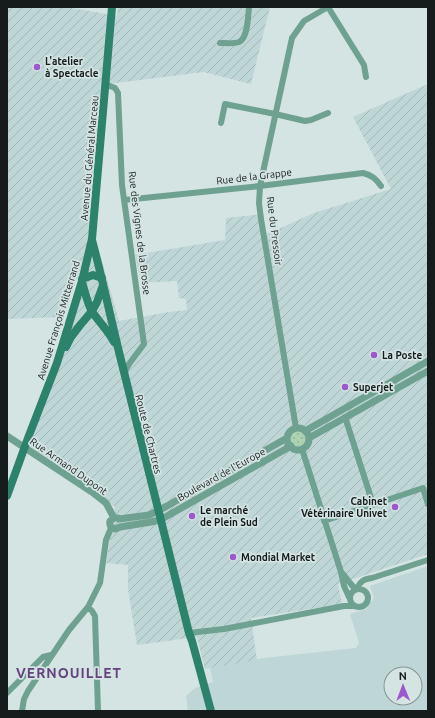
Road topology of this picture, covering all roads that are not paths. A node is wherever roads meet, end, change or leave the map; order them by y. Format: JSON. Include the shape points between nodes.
{"nodes":[{"id":1,"x":112,"y":7,"type":"edge"},
{"id":2,"x":249,"y":7,"type":"edge"},
{"id":3,"x":328,"y":7,"type":"edge"},
{"id":4,"x":220,"y":42,"type":"dead end"},
{"id":5,"x":366,"y":77,"type":"dead end"},
{"id":6,"x":105,"y":84,"type":"junction"},
{"id":7,"x":328,"y":113,"type":"dead end"},
{"id":8,"x":275,"y":114,"type":"junction"},
{"id":9,"x":221,"y":123,"type":"dead end"},
{"id":10,"x":260,"y":186,"type":"junction"},
{"id":11,"x":382,"y":186,"type":"dead end"},
{"id":12,"x":124,"y":200,"type":"junction"},
{"id":13,"x":92,"y":239,"type":"junction"},
{"id":14,"x":82,"y":280,"type":"junction"},
{"id":15,"x":103,"y":281,"type":"junction"},
{"id":16,"x":92,"y":311,"type":"junction"},
{"id":17,"x":71,"y":316,"type":"junction"},
{"id":18,"x":81,"y":324,"type":"junction"},
{"id":19,"x":102,"y":325,"type":"junction"},
{"id":20,"x":119,"y":353,"type":"junction"},
{"id":21,"x":428,"y":361,"type":"edge"},
{"id":22,"x":57,"y":363,"type":"junction"},
{"id":23,"x":428,"y":371,"type":"edge"},
{"id":24,"x":124,"y":373,"type":"junction"},
{"id":25,"x":345,"y":417,"type":"junction"},
{"id":26,"x":296,"y":428,"type":"junction"},
{"id":27,"x":305,"y":430,"type":"junction"},
{"id":28,"x":7,"y":436,"type":"edge"},
{"id":29,"x":287,"y":438,"type":"junction"},
{"id":30,"x":309,"y":438,"type":"junction"},
{"id":31,"x":291,"y":446,"type":"junction"},
{"id":32,"x":25,"y":447,"type":"junction"},
{"id":33,"x":302,"y":449,"type":"junction"},
{"id":34,"x":198,"y":489,"type":"junction"},
{"id":35,"x":7,"y":496,"type":"edge"},
{"id":36,"x":202,"y":496,"type":"junction"},
{"id":37,"x":373,"y":504,"type":"junction"},
{"id":38,"x":428,"y":504,"type":"edge"},
{"id":39,"x":159,"y":515,"type":"junction"},
{"id":40,"x":117,"y":518,"type":"junction"},
{"id":41,"x":324,"y":520,"type":"junction"},
{"id":42,"x":120,"y":527,"type":"junction"},
{"id":43,"x":111,"y":528,"type":"junction"},
{"id":44,"x":428,"y":560,"type":"edge"},
{"id":45,"x":341,"y":572,"type":"junction"},
{"id":46,"x":372,"y":578,"type":"junction"},
{"id":47,"x":356,"y":589,"type":"junction"},
{"id":48,"x":364,"y":590,"type":"junction"},
{"id":49,"x":351,"y":601,"type":"junction"},
{"id":50,"x":88,"y":607,"type":"junction"},
{"id":51,"x":189,"y":633,"type":"junction"},
{"id":52,"x":51,"y":655,"type":"junction"},
{"id":53,"x":203,"y":689,"type":"junction"},
{"id":54,"x":7,"y":693,"type":"edge"},
{"id":55,"x":22,"y":711,"type":"edge"},
{"id":56,"x":98,"y":711,"type":"edge"},
{"id":57,"x":208,"y":711,"type":"edge"},
{"id":58,"x":211,"y":711,"type":"edge"}],
"edges":[{"from":1,"to":6,"type":"main road","name":"Avenue du Général Marceau"},
{"from":2,"to":4,"type":"street","via":[[246,34],[242,40],[238,43]]},
{"from":3,"to":5,"type":"street","via":[[364,65]]},
{"from":3,"to":8,"type":"street","name":"Rue du Pressoir","via":[[304,22],[292,38]]},
{"from":6,"to":12,"type":"street","name":"Rue des Vignes de la Brosse","via":[[115,88],[118,93]]},
{"from":6,"to":13,"type":"main road","name":"Avenue du Général Marceau"},
{"from":7,"to":8,"type":"street","via":[[305,121]]},
{"from":8,"to":9,"type":"street","via":[[225,104]]},
{"from":8,"to":10,"type":"street","name":"Rue du Pressoir"},
{"from":10,"to":11,"type":"street","name":"Rue de la Grappe","via":[[363,173],[376,178]]},
{"from":10,"to":12,"type":"street","name":"Rue de la Grappe"},
{"from":10,"to":26,"type":"street","name":"Rue du Pressoir","via":[[261,219]]},
{"from":12,"to":24,"type":"street","name":"Rue des Vignes de la Brosse","via":[[144,344]]},
{"from":13,"to":14,"type":"main road","name":"Avenue François Mitterrand"},
{"from":13,"to":15,"type":"main road","name":"Route de Chartres"},
{"from":14,"to":15,"type":"main road","via":[[93,275]]},
{"from":14,"to":16,"type":"main road"},
{"from":14,"to":17,"type":"main road","name":"Avenue François Mitterrand"},
{"from":15,"to":16,"type":"main road","via":[[98,302]]},
{"from":15,"to":20,"type":"main road","name":"Route de Chartres"},
{"from":16,"to":18,"type":"main road"},
{"from":16,"to":19,"type":"main road"},
{"from":17,"to":18,"type":"main road","via":[[75,322]]},
{"from":17,"to":22,"type":"main road","name":"Avenue François Mitterrand"},
{"from":18,"to":19,"type":"main road","via":[[89,322]]},
{"from":18,"to":22,"type":"main road"},
{"from":19,"to":20,"type":"main road"},
{"from":20,"to":24,"type":"main road","name":"Route de Chartres"},
{"from":21,"to":27,"type":"street"},
{"from":22,"to":32,"type":"main road","name":"Avenue François Mitterrand"},
{"from":23,"to":25,"type":"street"},
{"from":24,"to":39,"type":"main road","name":"Route de Chartres"},
{"from":25,"to":30,"type":"street"},
{"from":25,"to":37,"type":"street"},
{"from":26,"to":27,"type":"street"},
{"from":26,"to":29,"type":"street","name":"Boulevard de l'Europe"},
{"from":27,"to":30,"type":"street"},
{"from":28,"to":32,"type":"street","name":"Rue Armand Dupont"},
{"from":29,"to":31,"type":"street"},
{"from":29,"to":34,"type":"street","name":"Boulevard de l'Europe"},
{"from":30,"to":33,"type":"street"},
{"from":31,"to":33,"type":"street"},
{"from":31,"to":36,"type":"street","name":"Boulevard de l'Europe"},
{"from":32,"to":35,"type":"main road","name":"Avenue François Mitterrand"},
{"from":32,"to":40,"type":"street","name":"Rue Armand Dupont","via":[[103,500]]},
{"from":33,"to":41,"type":"street"},
{"from":34,"to":36,"type":"street"},
{"from":34,"to":39,"type":"street","name":"Boulevard de l'Europe"},
{"from":36,"to":39,"type":"street","name":"Boulevard de l'Europe"},
{"from":37,"to":38,"type":"street","via":[[423,488]]},
{"from":37,"to":41,"type":"street"},
{"from":39,"to":40,"type":"street"},
{"from":39,"to":42,"type":"street","via":[[151,522]]},
{"from":39,"to":51,"type":"main road","name":"Route de Chartres"},
{"from":40,"to":42,"type":"street","via":[[121,522]]},
{"from":40,"to":43,"type":"street","via":[[110,521]]},
{"from":41,"to":45,"type":"street"},
{"from":42,"to":43,"type":"street"},
{"from":43,"to":50,"type":"street","via":[[106,540],[100,583]]},
{"from":44,"to":46,"type":"street"},
{"from":45,"to":47,"type":"street"},
{"from":45,"to":49,"type":"street"},
{"from":46,"to":47,"type":"street","via":[[362,581]]},
{"from":46,"to":48,"type":"street"},
{"from":47,"to":48,"type":"street"},
{"from":47,"to":49,"type":"street","via":[[352,592]]},
{"from":48,"to":49,"type":"street","via":[[368,598],[364,606],[358,608]]},
{"from":49,"to":51,"type":"street","via":[[344,606],[224,629]]},
{"from":50,"to":52,"type":"street"},
{"from":50,"to":56,"type":"street","via":[[95,616]]},
{"from":51,"to":53,"type":"main road","name":"Route de Chartres"},
{"from":52,"to":54,"type":"street","via":[[43,657]]},
{"from":52,"to":55,"type":"street","via":[[28,691]]},
{"from":53,"to":57,"type":"main road","name":"Route de Chartres"},
{"from":53,"to":58,"type":"main road","name":"Route de Chartres"}]}
